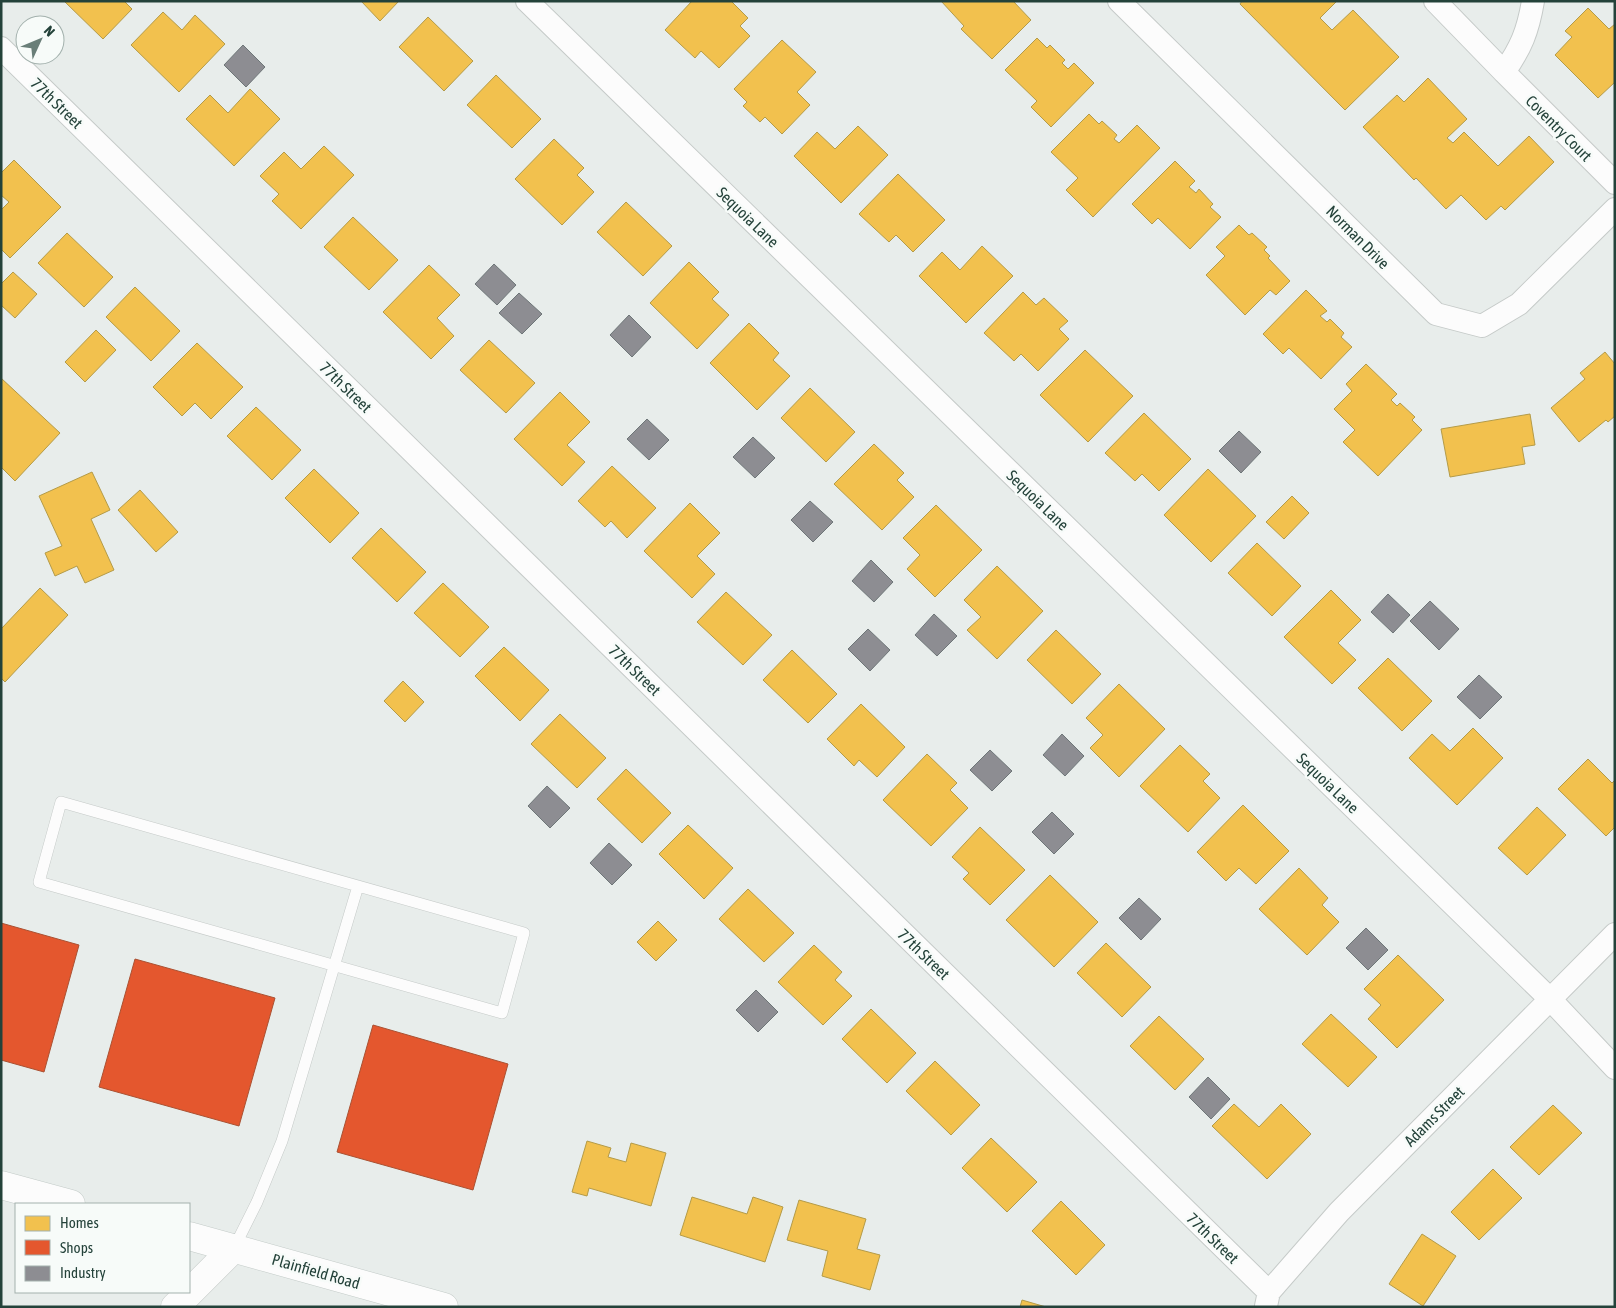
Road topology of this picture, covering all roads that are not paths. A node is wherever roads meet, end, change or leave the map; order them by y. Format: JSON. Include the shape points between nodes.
{"nodes":[{"id":1,"x":527,"y":1,"type":"edge"},
{"id":2,"x":1119,"y":1,"type":"edge"},
{"id":3,"x":1435,"y":1,"type":"edge"},
{"id":4,"x":1533,"y":1,"type":"edge"},
{"id":5,"x":1,"y":48,"type":"edge"},
{"id":6,"x":1504,"y":72,"type":"junction"},
{"id":7,"x":1615,"y":183,"type":"edge"},
{"id":8,"x":1615,"y":209,"type":"edge"},
{"id":9,"x":358,"y":886,"type":"junction"},
{"id":10,"x":1615,"y":934,"type":"edge"},
{"id":11,"x":335,"y":966,"type":"junction"},
{"id":12,"x":1550,"y":1000,"type":"junction"},
{"id":13,"x":1615,"y":1068,"type":"edge"},
{"id":14,"x":1,"y":1186,"type":"edge"},
{"id":15,"x":67,"y":1203,"type":"edge"},
{"id":16,"x":190,"y":1236,"type":"edge"},
{"id":17,"x":234,"y":1248,"type":"junction"},
{"id":18,"x":190,"y":1292,"type":"edge"},
{"id":19,"x":189,"y":1293,"type":"edge"},
{"id":20,"x":1267,"y":1300,"type":"edge"},
{"id":21,"x":175,"y":1307,"type":"edge"},
{"id":22,"x":444,"y":1307,"type":"edge"}],
"edges":[{"from":1,"to":12,"type":"street","name":"Sequoia Lane"},
{"from":2,"to":8,"type":"street","name":"Norman Drive","via":[[1436,314],[1482,326],[1519,304]]},
{"from":3,"to":6,"type":"street","name":"Coventry Court"},
{"from":4,"to":6,"type":"street","via":[[1519,50]]},
{"from":5,"to":20,"type":"street","name":"77th Street"},
{"from":6,"to":7,"type":"street","name":"Coventry Court"},
{"from":9,"to":11,"type":"lane"},
{"from":9,"to":11,"type":"lane","via":[[524,933],[502,1013]]},
{"from":9,"to":11,"type":"lane","via":[[61,802],[39,882]]},
{"from":10,"to":12,"type":"street","name":"Adams Street"},
{"from":11,"to":17,"type":"lane","via":[[282,1140]]},
{"from":12,"to":13,"type":"street","name":"Sequoia Lane"},
{"from":12,"to":20,"type":"street","name":"Adams Street","via":[[1339,1212]]},
{"from":14,"to":15,"type":"main road"},
{"from":16,"to":17,"type":"main road","name":"Plainfield Road"},
{"from":17,"to":18,"type":"main road"},
{"from":17,"to":22,"type":"main road","name":"Plainfield Road"},
{"from":19,"to":21,"type":"main road"}]}
